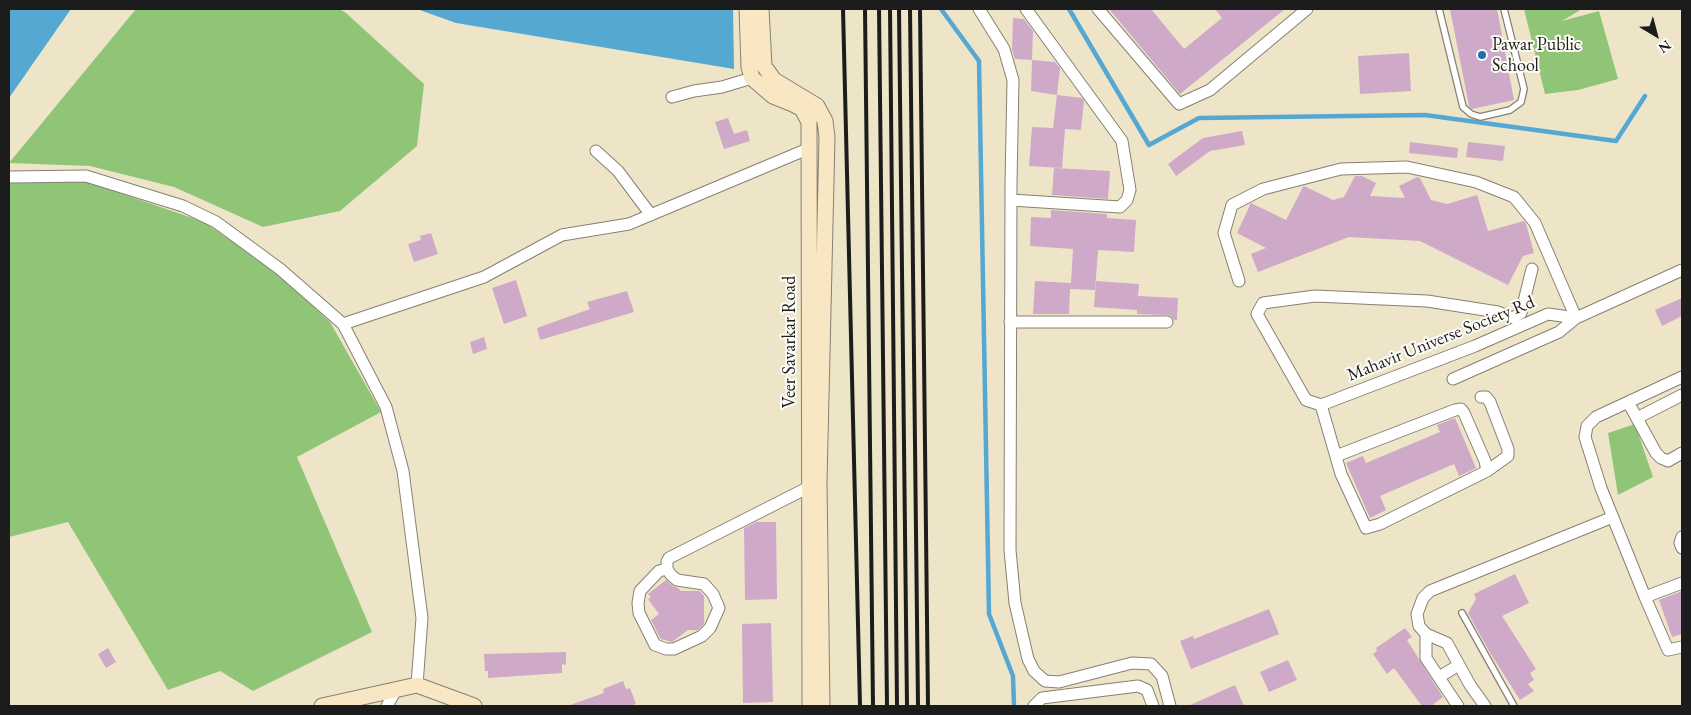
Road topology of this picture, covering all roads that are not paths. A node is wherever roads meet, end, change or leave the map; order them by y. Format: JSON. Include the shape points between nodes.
{"nodes":[{"id":1,"x":747,"y":9,"type":"edge"},
{"id":2,"x":761,"y":9,"type":"edge"},
{"id":3,"x":979,"y":9,"type":"edge"},
{"id":4,"x":1026,"y":9,"type":"edge"},
{"id":5,"x":1098,"y":9,"type":"edge"},
{"id":6,"x":1307,"y":9,"type":"edge"},
{"id":7,"x":1439,"y":9,"type":"edge"},
{"id":8,"x":1504,"y":9,"type":"edge"},
{"id":9,"x":751,"y":73,"type":"junction"},
{"id":10,"x":672,"y":97,"type":"dead end"},
{"id":11,"x":810,"y":148,"type":"junction"},
{"id":12,"x":596,"y":151,"type":"dead end"},
{"id":13,"x":9,"y":177,"type":"edge"},
{"id":14,"x":1011,"y":200,"type":"junction"},
{"id":15,"x":651,"y":215,"type":"junction"},
{"id":16,"x":1532,"y":269,"type":"dead end"},
{"id":17,"x":1682,"y":270,"type":"edge"},
{"id":18,"x":1239,"y":282,"type":"dead end"},
{"id":19,"x":1576,"y":318,"type":"junction"},
{"id":20,"x":1010,"y":322,"type":"junction"},
{"id":21,"x":1167,"y":322,"type":"dead end"},
{"id":22,"x":343,"y":324,"type":"junction"},
{"id":23,"x":1682,"y":377,"type":"edge"},
{"id":24,"x":1453,"y":380,"type":"dead end"},
{"id":25,"x":1682,"y":395,"type":"edge"},
{"id":26,"x":1481,"y":396,"type":"dead end"},
{"id":27,"x":1628,"y":402,"type":"junction"},
{"id":28,"x":1321,"y":405,"type":"junction"},
{"id":29,"x":1637,"y":418,"type":"junction"},
{"id":30,"x":1682,"y":453,"type":"edge"},
{"id":31,"x":1336,"y":456,"type":"junction"},
{"id":32,"x":1487,"y":472,"type":"junction"},
{"id":33,"x":814,"y":484,"type":"junction"},
{"id":34,"x":1613,"y":517,"type":"junction"},
{"id":35,"x":1682,"y":537,"type":"edge"},
{"id":36,"x":1682,"y":548,"type":"edge"},
{"id":37,"x":667,"y":569,"type":"junction"},
{"id":38,"x":1682,"y":583,"type":"edge"},
{"id":39,"x":1645,"y":597,"type":"junction"},
{"id":40,"x":1462,"y":613,"type":"dead end"},
{"id":41,"x":1426,"y":634,"type":"junction"},
{"id":42,"x":1682,"y":647,"type":"edge"},
{"id":43,"x":1459,"y":665,"type":"junction"},
{"id":44,"x":1439,"y":677,"type":"junction"},
{"id":45,"x":417,"y":685,"type":"junction"},
{"id":46,"x":397,"y":688,"type":"junction"},
{"id":47,"x":322,"y":706,"type":"edge"},
{"id":48,"x":387,"y":706,"type":"edge"},
{"id":49,"x":474,"y":706,"type":"edge"},
{"id":50,"x":810,"y":706,"type":"edge"},
{"id":51,"x":822,"y":706,"type":"edge"},
{"id":52,"x":1034,"y":706,"type":"edge"},
{"id":53,"x":1152,"y":706,"type":"edge"},
{"id":54,"x":1170,"y":706,"type":"edge"},
{"id":55,"x":1458,"y":706,"type":"edge"},
{"id":56,"x":1485,"y":706,"type":"edge"},
{"id":57,"x":1514,"y":706,"type":"edge"}],
"edges":[{"from":1,"to":9,"type":"street"},
{"from":2,"to":33,"type":"street","name":"Veer Savarkar Road","via":[[764,66],[774,80],[817,106],[824,121],[826,146]]},
{"from":3,"to":14,"type":"street","via":[[1004,49],[1013,80]]},
{"from":4,"to":14,"type":"street","via":[[1122,140],[1130,190],[1127,200],[1120,206]]},
{"from":5,"to":6,"type":"street","via":[[1179,104],[1210,90]]},
{"from":7,"to":8,"type":"lane","via":[[1463,107],[1480,117],[1510,110],[1521,102],[1524,89]]},
{"from":9,"to":10,"type":"street","via":[[722,87]]},
{"from":9,"to":11,"type":"street","name":"Veer Savarkar Road","via":[[773,96],[802,109],[809,122]]},
{"from":11,"to":15,"type":"street"},
{"from":11,"to":33,"type":"street","name":"Veer Savarkar Road"},
{"from":12,"to":15,"type":"street","via":[[618,171]]},
{"from":13,"to":22,"type":"street","via":[[86,176],[183,206],[216,222],[280,268]]},
{"from":14,"to":20,"type":"street"},
{"from":15,"to":22,"type":"street","via":[[629,224],[562,235],[484,277]]},
{"from":16,"to":28,"type":"street","name":"Mahavir Universe Society Rd","via":[[1521,314],[1513,318],[1498,312],[1427,302],[1315,296],[1263,303],[1256,314],[1306,400]]},
{"from":17,"to":19,"type":"street"},
{"from":18,"to":19,"type":"street","via":[[1224,233],[1232,205],[1263,189],[1341,169],[1407,167],[1476,182],[1514,197],[1535,223]]},
{"from":19,"to":24,"type":"street","via":[[1559,332]]},
{"from":19,"to":28,"type":"street","name":"Mahavir Universe Society Rd","via":[[1548,314],[1475,346]]},
{"from":20,"to":21,"type":"street"},
{"from":20,"to":54,"type":"street","via":[[1010,550],[1015,603],[1028,659],[1034,671],[1045,681],[1059,682],[1132,663],[1151,664],[1162,676]]},
{"from":22,"to":45,"type":"street","via":[[386,407],[403,471],[422,618]]},
{"from":23,"to":27,"type":"street"},
{"from":25,"to":29,"type":"street"},
{"from":26,"to":32,"type":"street","via":[[1490,402],[1508,450],[1508,456]]},
{"from":27,"to":29,"type":"street"},
{"from":27,"to":34,"type":"street","via":[[1596,417],[1587,426],[1585,437]]},
{"from":28,"to":31,"type":"street"},
{"from":29,"to":30,"type":"street","via":[[1661,458],[1668,461]]},
{"from":31,"to":32,"type":"street","via":[[1460,409],[1482,453]]},
{"from":31,"to":32,"type":"street","via":[[1366,528]]},
{"from":33,"to":37,"type":"street","via":[[676,553],[669,558]]},
{"from":33,"to":50,"type":"street","name":"Veer Savarkar Road"},
{"from":33,"to":51,"type":"street","name":"Veer Savarkar Road"},
{"from":34,"to":39,"type":"street"},
{"from":34,"to":41,"type":"street","via":[[1430,591],[1422,598],[1417,614],[1419,626]]},
{"from":35,"to":36,"type":"street"},
{"from":37,"to":37,"type":"street","via":[[677,580],[704,584],[719,608],[710,628],[702,636],[674,649],[655,645],[639,613],[638,603],[640,592],[659,571]]},
{"from":38,"to":39,"type":"street"},
{"from":39,"to":42,"type":"street","via":[[1668,650]]},
{"from":40,"to":57,"type":"lane"},
{"from":41,"to":43,"type":"street","via":[[1447,643]]},
{"from":41,"to":44,"type":"street","via":[[1426,658]]},
{"from":43,"to":44,"type":"street"},
{"from":43,"to":56,"type":"street"},
{"from":44,"to":55,"type":"street"},
{"from":45,"to":46,"type":"street"},
{"from":45,"to":49,"type":"street"},
{"from":46,"to":47,"type":"street"},
{"from":46,"to":48,"type":"street"},
{"from":52,"to":53,"type":"street","via":[[1042,698],[1138,686],[1147,690]]}]}
